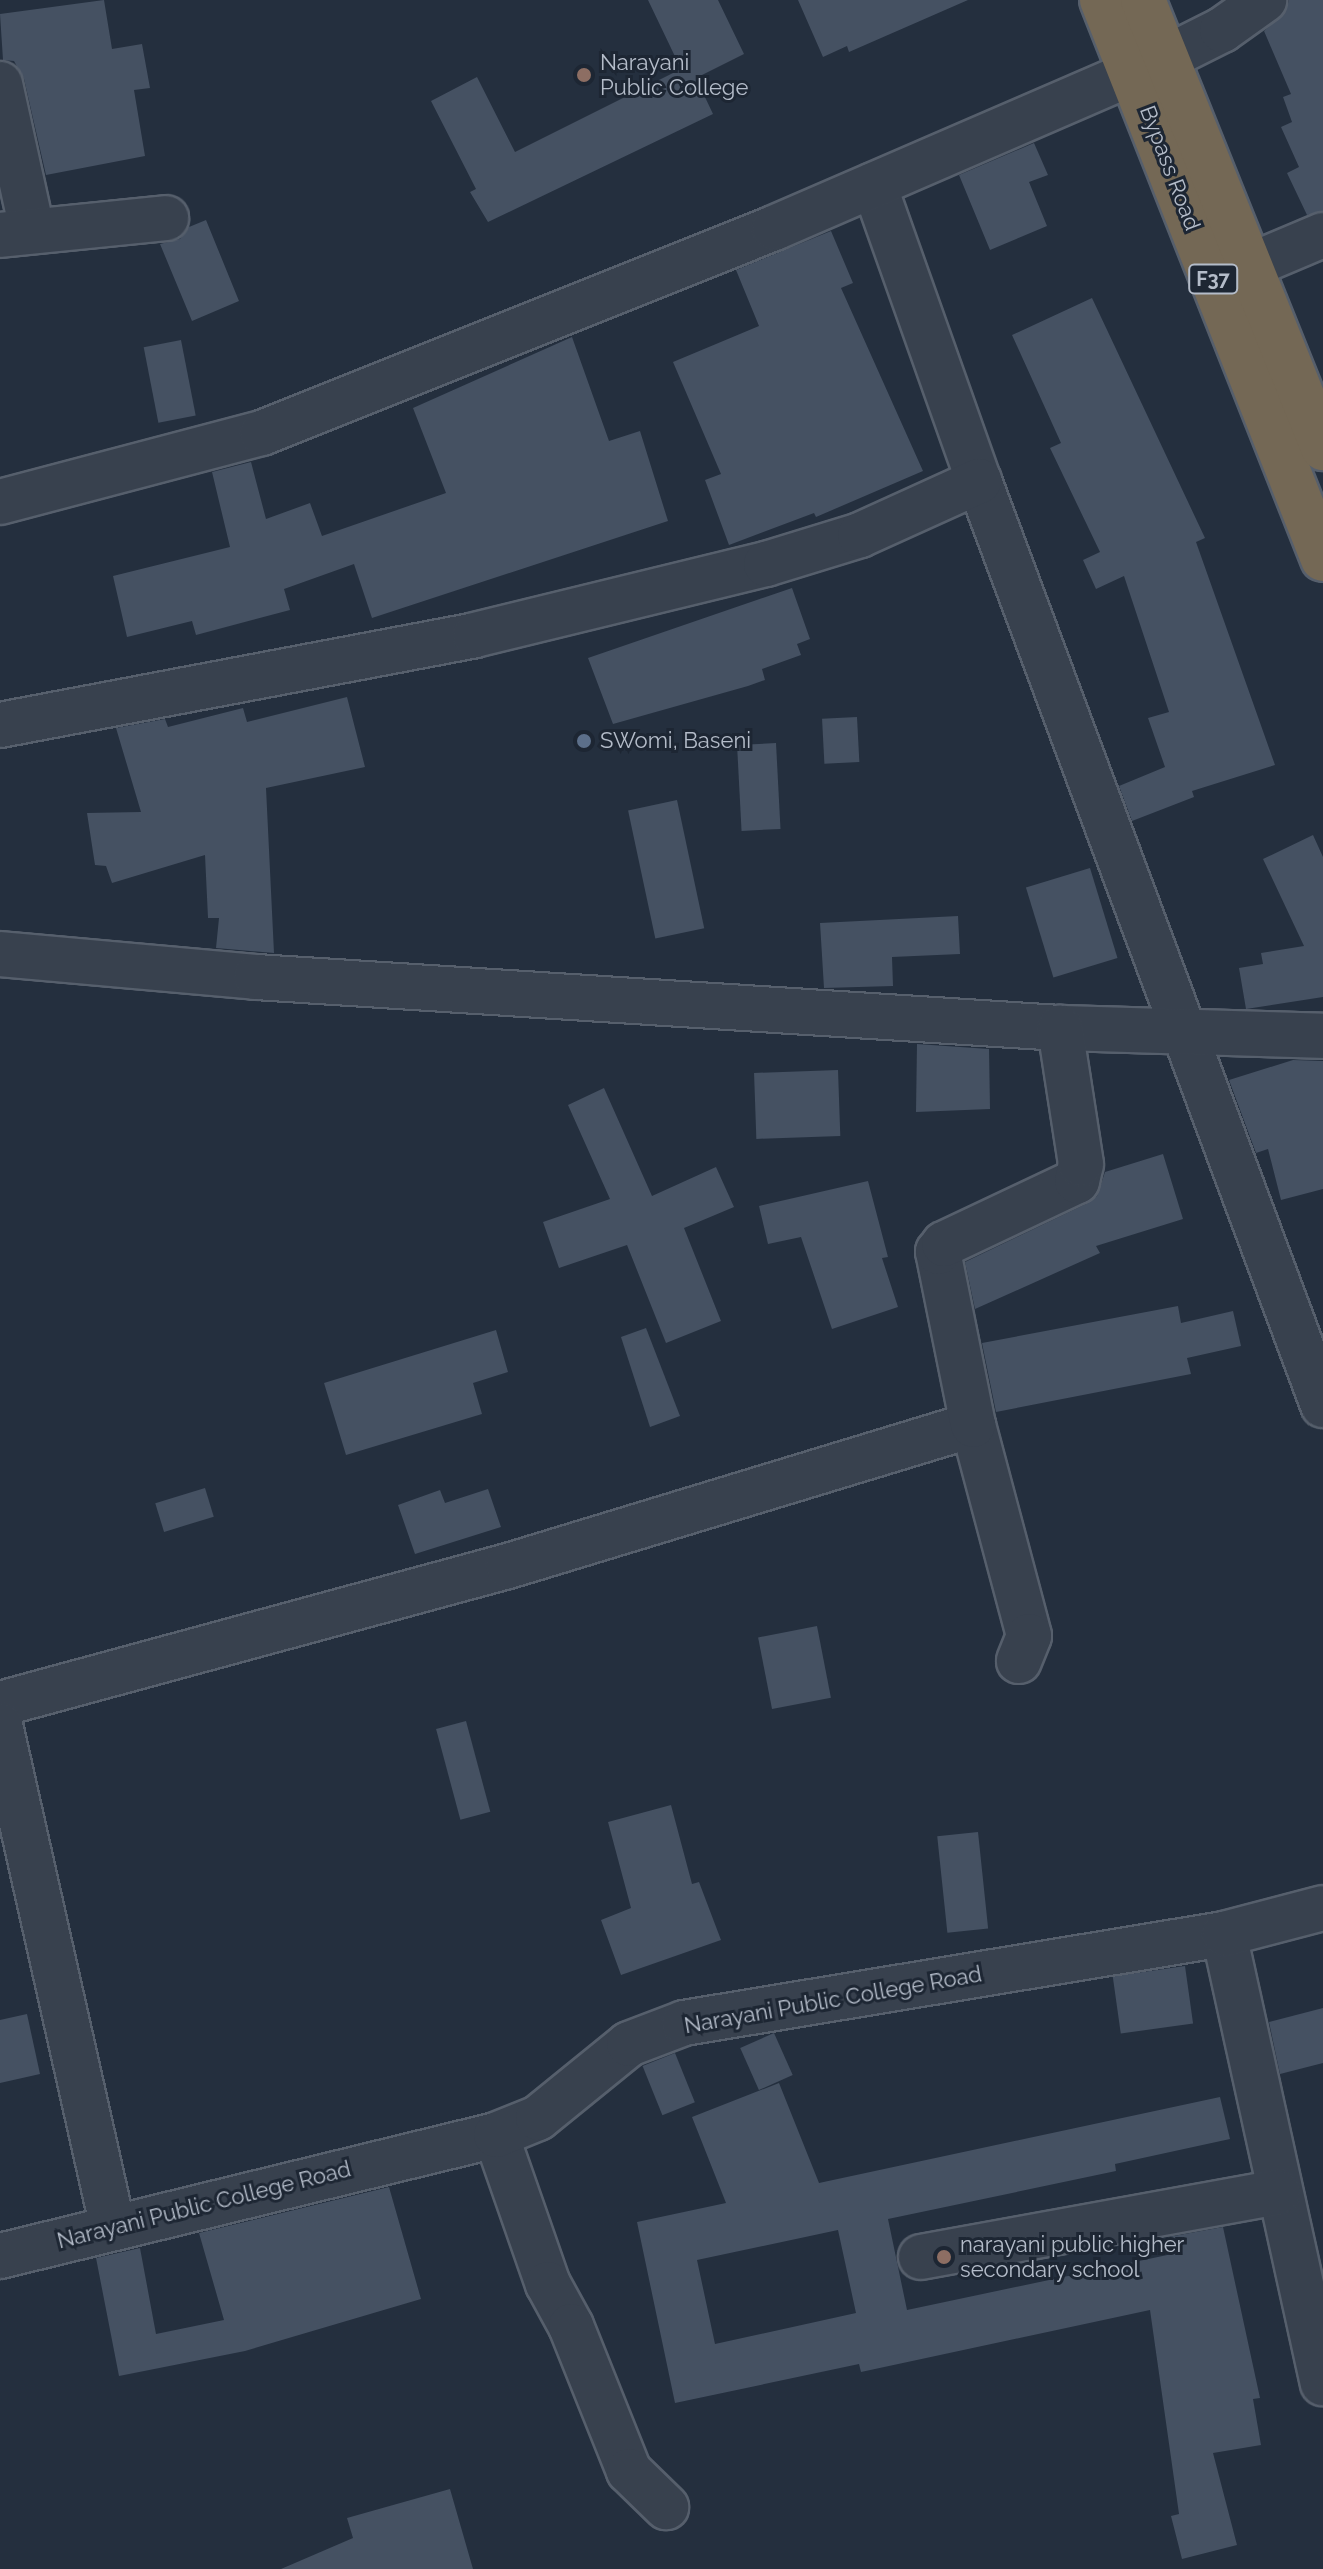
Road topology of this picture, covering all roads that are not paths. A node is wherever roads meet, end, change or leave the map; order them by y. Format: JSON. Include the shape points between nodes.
{"nodes":[{"id":1,"x":1102,"y":0,"type":"edge"},
{"id":2,"x":1143,"y":0,"type":"edge"},
{"id":3,"x":1264,"y":0,"type":"edge"},
{"id":4,"x":1149,"y":65,"type":"junction"},
{"id":5,"x":0,"y":84,"type":"edge"},
{"id":6,"x":874,"y":185,"type":"junction"},
{"id":7,"x":166,"y":218,"type":"dead end"},
{"id":8,"x":16,"y":232,"type":"edge"},
{"id":9,"x":1323,"y":235,"type":"edge"},
{"id":10,"x":1252,"y":265,"type":"junction"},
{"id":11,"x":1323,"y":448,"type":"edge"},
{"id":12,"x":979,"y":481,"type":"junction"},
{"id":13,"x":0,"y":502,"type":"edge"},
{"id":14,"x":1323,"y":559,"type":"edge"},
{"id":15,"x":0,"y":725,"type":"edge"},
{"id":16,"x":0,"y":954,"type":"edge"},
{"id":17,"x":1060,"y":1028,"type":"junction"},
{"id":18,"x":1186,"y":1032,"type":"junction"},
{"id":19,"x":1323,"y":1036,"type":"edge"},
{"id":20,"x":1312,"y":1341,"type":"edge"},
{"id":21,"x":1323,"y":1405,"type":"edge"},
{"id":22,"x":973,"y":1425,"type":"junction"},
{"id":23,"x":1019,"y":1661,"type":"dead end"},
{"id":24,"x":0,"y":1704,"type":"edge"},
{"id":25,"x":0,"y":1725,"type":"edge"},
{"id":26,"x":1323,"y":1908,"type":"edge"},
{"id":27,"x":1224,"y":1934,"type":"junction"},
{"id":28,"x":496,"y":2135,"type":"junction"},
{"id":29,"x":1278,"y":2192,"type":"junction"},
{"id":30,"x":113,"y":2228,"type":"junction"},
{"id":31,"x":0,"y":2256,"type":"edge"},
{"id":32,"x":921,"y":2257,"type":"dead end"},
{"id":33,"x":1323,"y":2383,"type":"edge"},
{"id":34,"x":666,"y":2507,"type":"dead end"}],
"edges":[{"from":1,"to":4,"type":"highway","name":"Bypass Road","number":"F37"},
{"from":2,"to":4,"type":"highway","name":"Bypass Road","number":"F37"},
{"from":3,"to":4,"type":"street","via":[[1222,30]]},
{"from":4,"to":6,"type":"street"},
{"from":4,"to":10,"type":"highway","name":"Bypass Road","number":"F37"},
{"from":4,"to":14,"type":"highway","name":"Bypass Road","number":"F37"},
{"from":5,"to":8,"type":"street"},
{"from":6,"to":12,"type":"street"},
{"from":6,"to":13,"type":"street","via":[[262,433]]},
{"from":7,"to":8,"type":"street"},
{"from":9,"to":10,"type":"street"},
{"from":10,"to":11,"type":"highway","name":"Bypass Road","number":"F37"},
{"from":12,"to":15,"type":"street","via":[[860,535],[766,564],[475,635]]},
{"from":12,"to":18,"type":"street"},
{"from":16,"to":17,"type":"street","via":[[256,977]]},
{"from":17,"to":18,"type":"street"},
{"from":17,"to":22,"type":"street","via":[[1081,1164],[1077,1181],[944,1244],[938,1252]]},
{"from":18,"to":19,"type":"street"},
{"from":18,"to":20,"type":"street"},
{"from":20,"to":21,"type":"street"},
{"from":22,"to":23,"type":"street","via":[[1029,1636]]},
{"from":22,"to":24,"type":"street","via":[[508,1566]]},
{"from":25,"to":30,"type":"street"},
{"from":26,"to":27,"type":"street","name":"Narayani Public College Road"},
{"from":27,"to":28,"type":"street","name":"Narayani Public College Road","via":[[684,2023],[629,2044],[538,2118]]},
{"from":27,"to":29,"type":"street"},
{"from":28,"to":30,"type":"street","name":"Narayani Public College Road"},
{"from":28,"to":34,"type":"street","via":[[548,2284],[629,2471]]},
{"from":29,"to":32,"type":"street"},
{"from":29,"to":33,"type":"street"},
{"from":30,"to":31,"type":"street","name":"Narayani Public College Road"}]}
